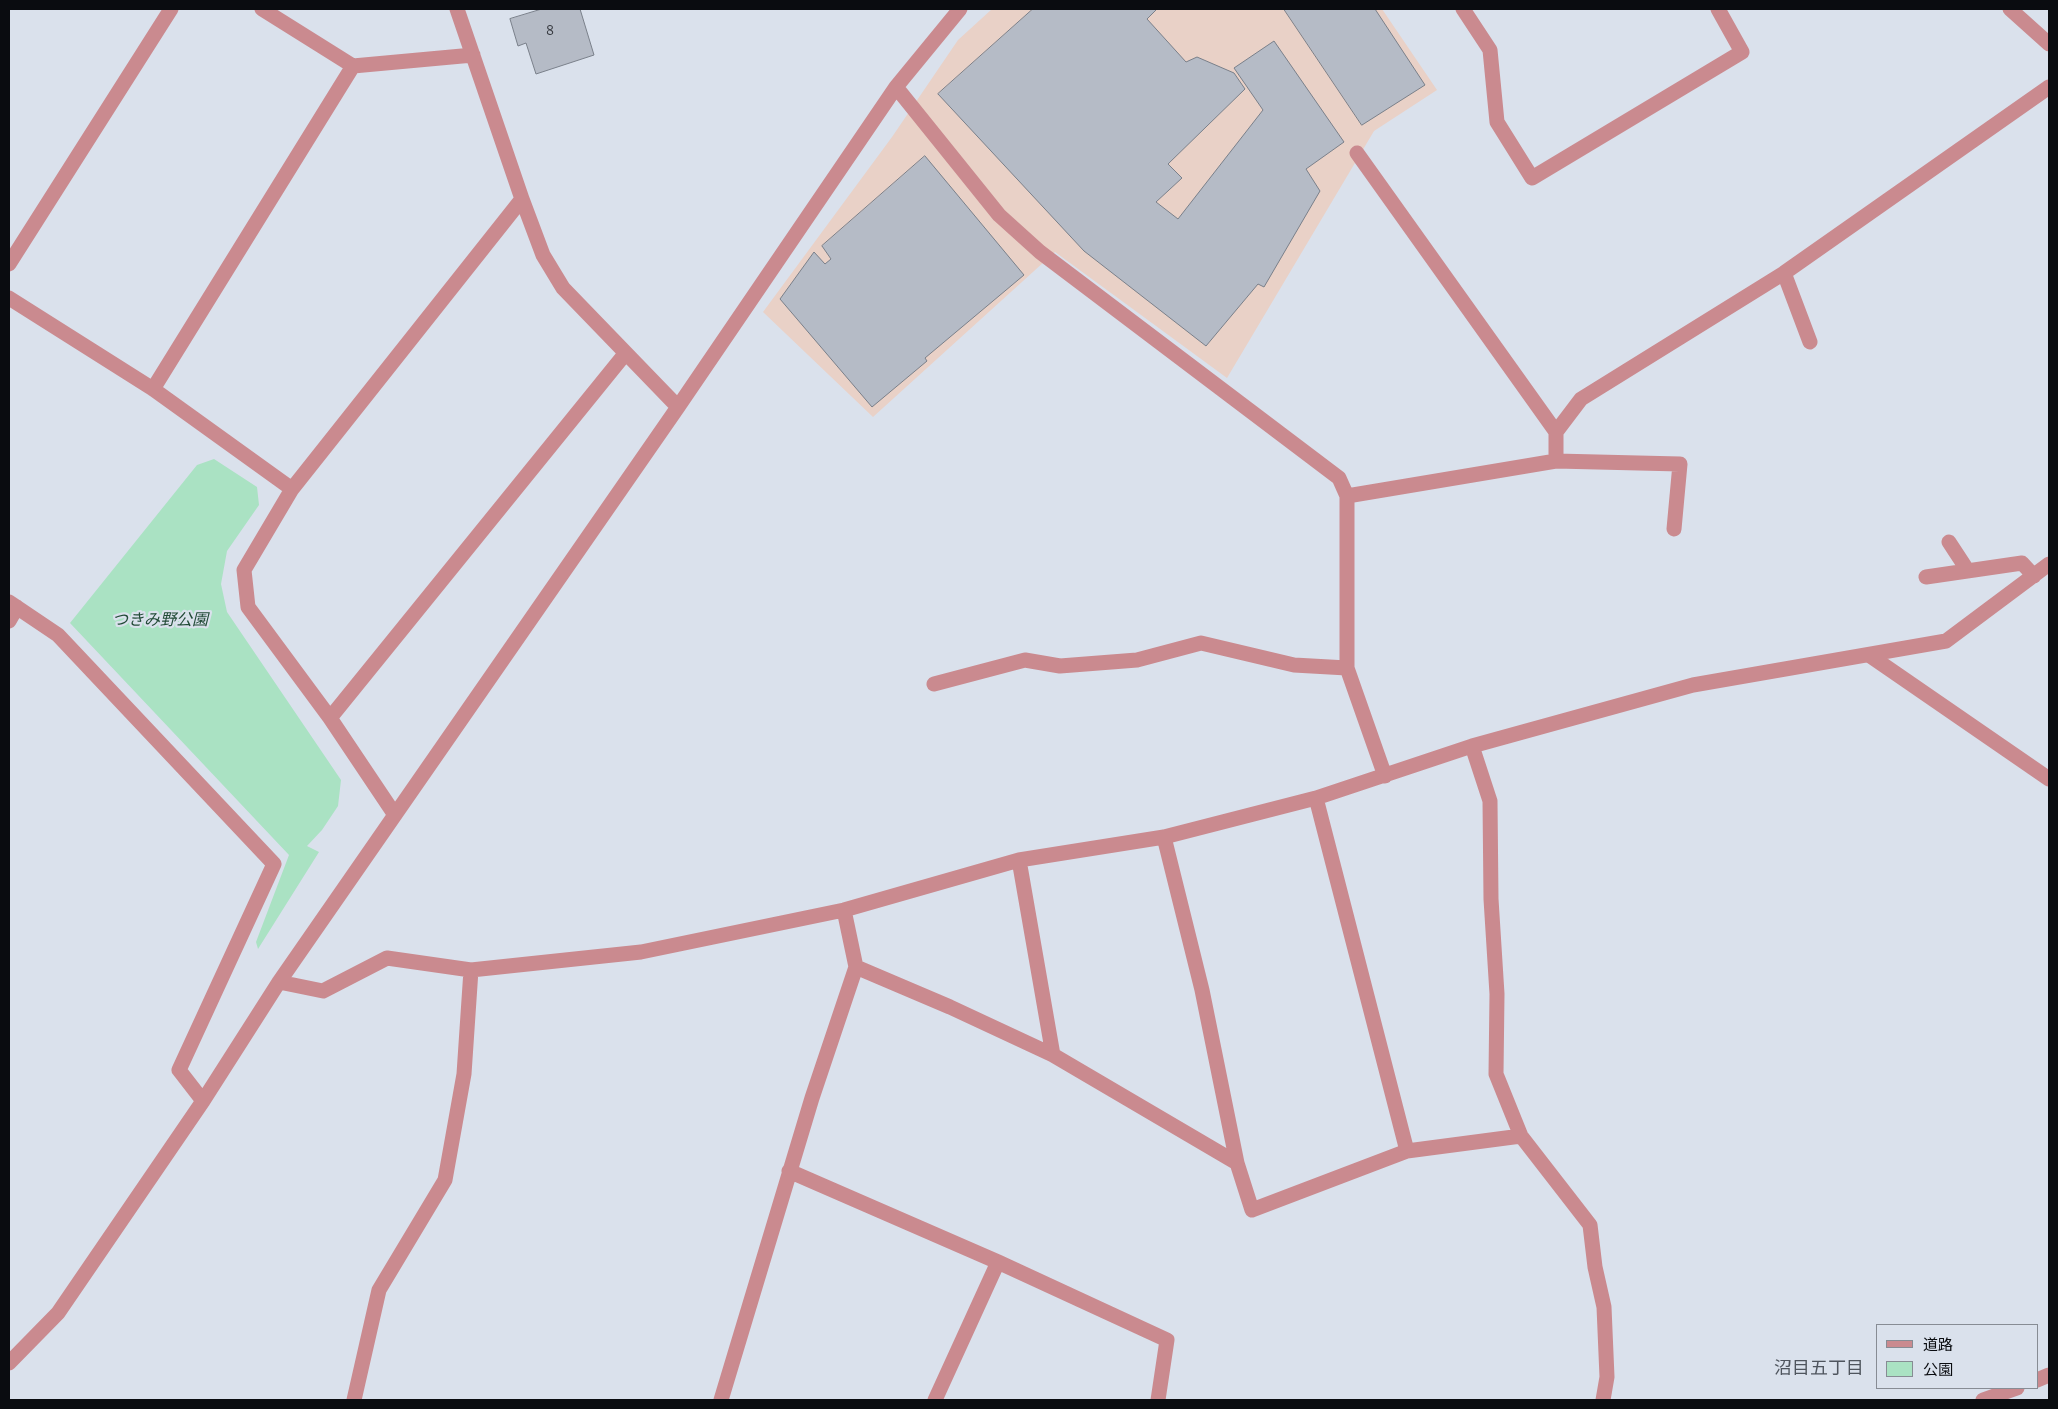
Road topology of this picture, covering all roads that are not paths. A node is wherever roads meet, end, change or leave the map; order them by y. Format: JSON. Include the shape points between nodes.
{"nodes":[{"id":1,"x":171,"y":9,"type":"edge"},
{"id":2,"x":262,"y":9,"type":"edge"},
{"id":3,"x":457,"y":9,"type":"edge"},
{"id":4,"x":960,"y":9,"type":"edge"},
{"id":5,"x":1463,"y":9,"type":"edge"},
{"id":6,"x":1718,"y":9,"type":"edge"},
{"id":7,"x":2010,"y":9,"type":"edge"},
{"id":8,"x":2049,"y":44,"type":"edge"},
{"id":9,"x":473,"y":55,"type":"junction"},
{"id":10,"x":353,"y":66,"type":"junction"},
{"id":11,"x":896,"y":87,"type":"junction"},
{"id":12,"x":2049,"y":88,"type":"edge"},
{"id":13,"x":1356,"y":152,"type":"dead end"},
{"id":14,"x":522,"y":199,"type":"junction"},
{"id":15,"x":9,"y":264,"type":"edge"},
{"id":16,"x":1784,"y":273,"type":"junction"},
{"id":17,"x":9,"y":298,"type":"edge"},
{"id":18,"x":1810,"y":342,"type":"dead end"},
{"id":19,"x":625,"y":354,"type":"junction"},
{"id":20,"x":153,"y":389,"type":"junction"},
{"id":21,"x":678,"y":407,"type":"junction"},
{"id":22,"x":1556,"y":432,"type":"junction"},
{"id":23,"x":1556,"y":461,"type":"junction"},
{"id":24,"x":292,"y":489,"type":"junction"},
{"id":25,"x":1347,"y":496,"type":"junction"},
{"id":26,"x":1674,"y":529,"type":"dead end"},
{"id":27,"x":1949,"y":542,"type":"dead end"},
{"id":28,"x":2049,"y":564,"type":"edge"},
{"id":29,"x":1968,"y":571,"type":"junction"},
{"id":30,"x":1926,"y":576,"type":"dead end"},
{"id":31,"x":2034,"y":576,"type":"junction"},
{"id":32,"x":13,"y":605,"type":"edge"},
{"id":33,"x":9,"y":621,"type":"edge"},
{"id":34,"x":1870,"y":654,"type":"junction"},
{"id":35,"x":1347,"y":668,"type":"junction"},
{"id":36,"x":934,"y":684,"type":"dead end"},
{"id":37,"x":330,"y":718,"type":"junction"},
{"id":38,"x":1472,"y":746,"type":"junction"},
{"id":39,"x":1385,"y":776,"type":"junction"},
{"id":40,"x":2049,"y":779,"type":"edge"},
{"id":41,"x":1316,"y":798,"type":"junction"},
{"id":42,"x":395,"y":815,"type":"junction"},
{"id":43,"x":1164,"y":837,"type":"junction"},
{"id":44,"x":1019,"y":860,"type":"junction"},
{"id":45,"x":844,"y":910,"type":"junction"},
{"id":46,"x":856,"y":967,"type":"junction"},
{"id":47,"x":471,"y":970,"type":"junction"},
{"id":48,"x":278,"y":982,"type":"junction"},
{"id":49,"x":1053,"y":1055,"type":"junction"},
{"id":50,"x":203,"y":1101,"type":"junction"},
{"id":51,"x":1521,"y":1136,"type":"junction"},
{"id":52,"x":1407,"y":1151,"type":"junction"},
{"id":53,"x":1237,"y":1163,"type":"junction"},
{"id":54,"x":789,"y":1171,"type":"junction"},
{"id":55,"x":998,"y":1262,"type":"junction"},
{"id":56,"x":9,"y":1363,"type":"edge"},
{"id":57,"x":2014,"y":1389,"type":"edge"},
{"id":58,"x":354,"y":1400,"type":"edge"},
{"id":59,"x":721,"y":1400,"type":"edge"},
{"id":60,"x":935,"y":1400,"type":"edge"},
{"id":61,"x":1158,"y":1400,"type":"edge"},
{"id":62,"x":1603,"y":1400,"type":"edge"},
{"id":63,"x":1984,"y":1400,"type":"edge"}],
"edges":[{"from":1,"to":15,"type":"street"},
{"from":2,"to":10,"type":"street"},
{"from":3,"to":9,"type":"street"},
{"from":4,"to":11,"type":"street"},
{"from":5,"to":6,"type":"street","via":[[1490,50],[1497,122],[1532,178],[1742,52]]},
{"from":7,"to":8,"type":"street"},
{"from":9,"to":10,"type":"street"},
{"from":9,"to":14,"type":"street"},
{"from":10,"to":20,"type":"street"},
{"from":11,"to":21,"type":"street"},
{"from":11,"to":25,"type":"street","via":[[999,215],[1040,252],[1339,478]]},
{"from":12,"to":16,"type":"street"},
{"from":13,"to":22,"type":"street"},
{"from":14,"to":19,"type":"street","via":[[543,255],[563,288]]},
{"from":14,"to":24,"type":"street"},
{"from":16,"to":18,"type":"street"},
{"from":16,"to":22,"type":"street","via":[[1581,399]]},
{"from":17,"to":20,"type":"street"},
{"from":19,"to":21,"type":"street"},
{"from":19,"to":37,"type":"street"},
{"from":20,"to":24,"type":"street"},
{"from":21,"to":42,"type":"street"},
{"from":22,"to":23,"type":"street"},
{"from":23,"to":25,"type":"street"},
{"from":23,"to":26,"type":"street","via":[[1680,464]]},
{"from":24,"to":37,"type":"street","via":[[244,570],[248,607]]},
{"from":25,"to":35,"type":"street"},
{"from":27,"to":29,"type":"street"},
{"from":28,"to":31,"type":"street"},
{"from":29,"to":30,"type":"street"},
{"from":29,"to":31,"type":"street","via":[[2022,563]]},
{"from":31,"to":34,"type":"street","via":[[1946,641]]},
{"from":32,"to":33,"type":"street"},
{"from":32,"to":50,"type":"street","via":[[58,635],[274,864],[179,1070]]},
{"from":34,"to":38,"type":"street","via":[[1693,685]]},
{"from":34,"to":40,"type":"street"},
{"from":35,"to":36,"type":"street","via":[[1294,665],[1201,643],[1137,660],[1060,666],[1025,660]]},
{"from":35,"to":39,"type":"street"},
{"from":37,"to":42,"type":"street"},
{"from":38,"to":39,"type":"street"},
{"from":38,"to":51,"type":"street","via":[[1490,801],[1491,899],[1497,994],[1496,1074]]},
{"from":39,"to":41,"type":"street"},
{"from":41,"to":43,"type":"street"},
{"from":41,"to":52,"type":"street"},
{"from":42,"to":48,"type":"street"},
{"from":43,"to":44,"type":"street"},
{"from":43,"to":53,"type":"street","via":[[1202,990]]},
{"from":44,"to":45,"type":"street"},
{"from":44,"to":49,"type":"street"},
{"from":45,"to":46,"type":"street"},
{"from":45,"to":47,"type":"street","via":[[641,952]]},
{"from":46,"to":49,"type":"street"},
{"from":46,"to":54,"type":"street"},
{"from":47,"to":48,"type":"street","via":[[387,958],[323,990]]},
{"from":47,"to":58,"type":"street","via":[[464,1074],[446,1180],[379,1290]]},
{"from":48,"to":50,"type":"street"},
{"from":49,"to":53,"type":"street"},
{"from":50,"to":56,"type":"street","via":[[58,1313]]},
{"from":51,"to":52,"type":"street"},
{"from":51,"to":62,"type":"street","via":[[1590,1225],[1604,1307],[1607,1377]]},
{"from":52,"to":53,"type":"street","via":[[1252,1210]]},
{"from":54,"to":55,"type":"street"},
{"from":54,"to":59,"type":"street"},
{"from":55,"to":60,"type":"street"},
{"from":55,"to":61,"type":"street","via":[[1167,1340]]},
{"from":57,"to":63,"type":"street"}]}
